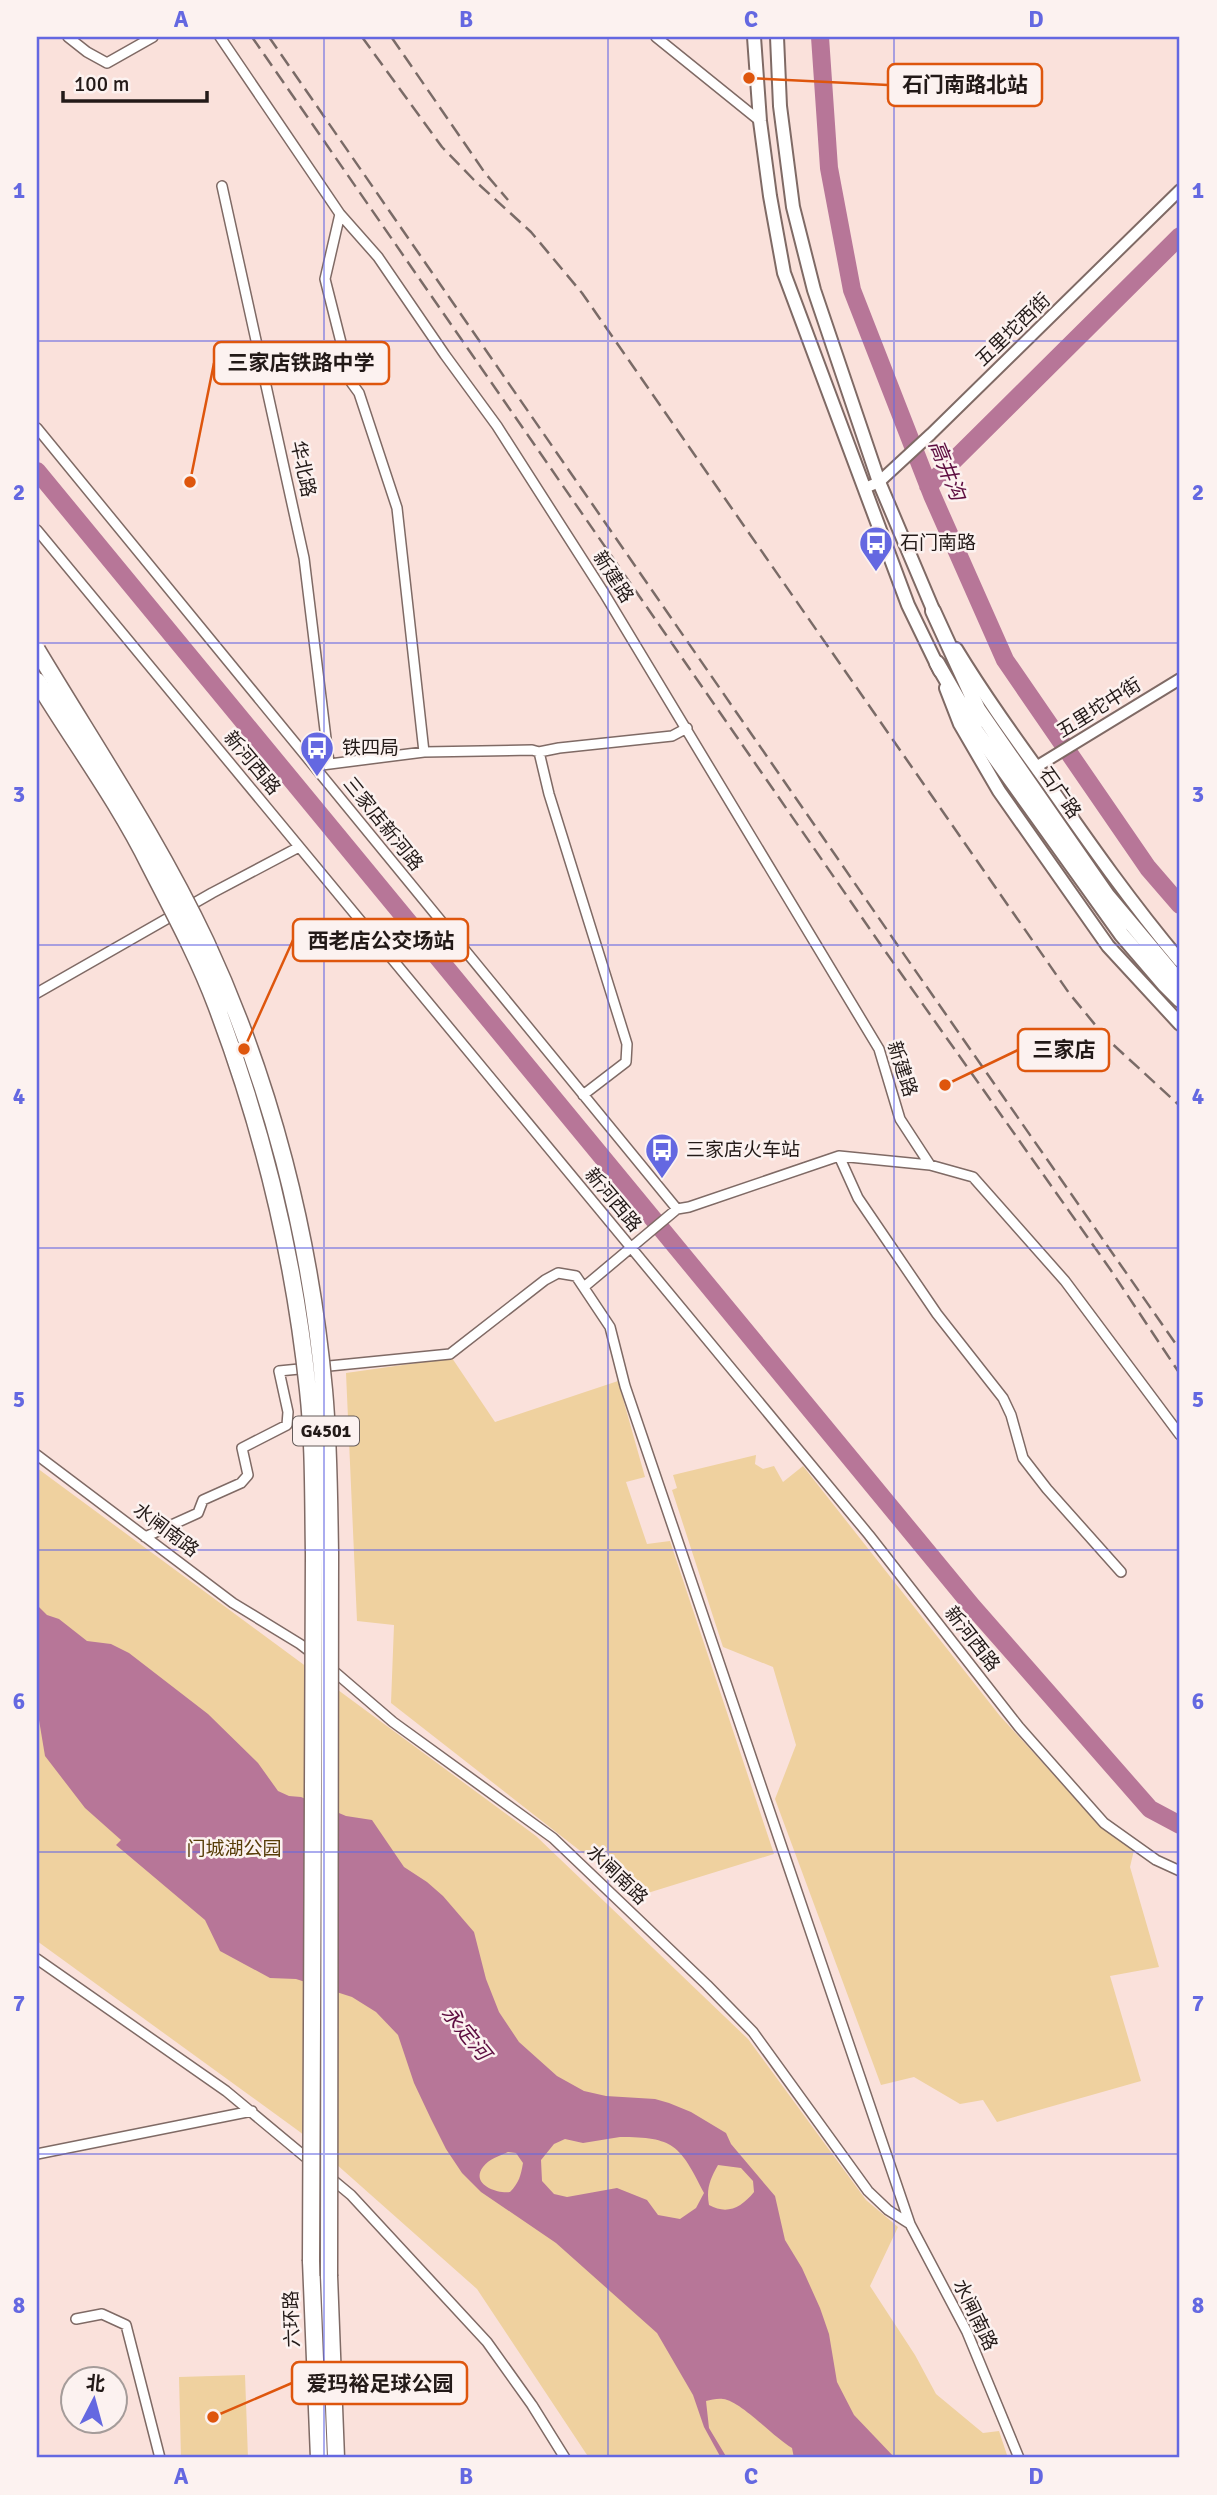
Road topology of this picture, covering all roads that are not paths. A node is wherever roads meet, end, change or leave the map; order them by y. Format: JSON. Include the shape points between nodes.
{"nodes":[{"id":1,"x":68,"y":37,"type":"edge"},
{"id":2,"x":153,"y":37,"type":"edge"},
{"id":3,"x":220,"y":37,"type":"edge"},
{"id":4,"x":656,"y":37,"type":"edge"},
{"id":5,"x":754,"y":37,"type":"edge"},
{"id":6,"x":777,"y":37,"type":"edge"},
{"id":7,"x":760,"y":121,"type":"junction"},
{"id":8,"x":222,"y":186,"type":"dead end"},
{"id":9,"x":1180,"y":190,"type":"edge"},
{"id":10,"x":340,"y":214,"type":"junction"},
{"id":11,"x":37,"y":428,"type":"edge"},
{"id":12,"x":879,"y":482,"type":"junction"},
{"id":13,"x":865,"y":488,"type":"junction"},
{"id":14,"x":37,"y":530,"type":"edge"},
{"id":15,"x":933,"y":611,"type":"junction"},
{"id":16,"x":37,"y":650,"type":"edge"},
{"id":17,"x":937,"y":663,"type":"junction"},
{"id":18,"x":1180,"y":679,"type":"edge"},
{"id":19,"x":37,"y":681,"type":"edge"},
{"id":20,"x":687,"y":728,"type":"junction"},
{"id":21,"x":424,"y":752,"type":"junction"},
{"id":22,"x":539,"y":752,"type":"junction"},
{"id":23,"x":329,"y":763,"type":"junction"},
{"id":24,"x":314,"y":766,"type":"junction"},
{"id":25,"x":1036,"y":767,"type":"junction"},
{"id":26,"x":299,"y":847,"type":"junction"},
{"id":27,"x":1180,"y":961,"type":"edge"},
{"id":28,"x":1180,"y":982,"type":"edge"},
{"id":29,"x":37,"y":993,"type":"edge"},
{"id":30,"x":1180,"y":1000,"type":"edge"},
{"id":31,"x":1180,"y":1024,"type":"edge"},
{"id":32,"x":583,"y":1095,"type":"junction"},
{"id":33,"x":839,"y":1156,"type":"junction"},
{"id":34,"x":930,"y":1165,"type":"junction"},
{"id":35,"x":677,"y":1209,"type":"junction"},
{"id":36,"x":631,"y":1248,"type":"junction"},
{"id":37,"x":584,"y":1287,"type":"junction"},
{"id":38,"x":1180,"y":1436,"type":"edge"},
{"id":39,"x":37,"y":1455,"type":"edge"},
{"id":40,"x":145,"y":1537,"type":"junction"},
{"id":41,"x":1121,"y":1572,"type":"dead end"},
{"id":42,"x":1180,"y":1871,"type":"edge"},
{"id":43,"x":37,"y":1959,"type":"edge"},
{"id":44,"x":252,"y":2111,"type":"junction"},
{"id":45,"x":37,"y":2154,"type":"edge"},
{"id":46,"x":910,"y":2224,"type":"junction"},
{"id":47,"x":76,"y":2319,"type":"dead end"},
{"id":48,"x":160,"y":2458,"type":"edge"},
{"id":49,"x":319,"y":2458,"type":"edge"},
{"id":50,"x":336,"y":2458,"type":"edge"},
{"id":51,"x":565,"y":2458,"type":"edge"},
{"id":52,"x":1019,"y":2458,"type":"edge"}],
"edges":[{"from":1,"to":2,"type":"street","via":[[107,63]]},
{"from":3,"to":10,"type":"street","name":"新建路"},
{"from":4,"to":7,"type":"street"},
{"from":5,"to":7,"type":"main road"},
{"from":6,"to":12,"type":"main road","via":[[793,207],[814,290]]},
{"from":7,"to":13,"type":"main road","via":[[784,273]]},
{"from":8,"to":23,"type":"street","name":"华北路","via":[[304,558]]},
{"from":9,"to":12,"type":"street","name":"五里坨西街"},
{"from":10,"to":20,"type":"street","name":"新建路","via":[[378,257],[497,426]]},
{"from":10,"to":21,"type":"street","via":[[325,279],[351,382],[359,393],[397,508]]},
{"from":11,"to":24,"type":"street","name":"三家店新河路"},
{"from":12,"to":13,"type":"street","name":"五里坨西街"},
{"from":12,"to":15,"type":"main road"},
{"from":13,"to":17,"type":"main road","via":[[908,605]]},
{"from":14,"to":26,"type":"street","name":"新河西路"},
{"from":15,"to":25,"type":"main road"},
{"from":15,"to":28,"type":"main road","name":"石广路","via":[[978,709],[1107,895]]},
{"from":16,"to":50,"type":"highway","number":"G4501","bridge":true,"via":[[163,856],[230,998],[252,1054],[288,1177],[313,1304],[324,1401],[330,1540],[329,2276]]},
{"from":17,"to":30,"type":"main road","name":"石广路","via":[[976,732],[1122,935]]},
{"from":17,"to":31,"type":"main road","via":[[960,724],[999,790],[1108,946]]},
{"from":18,"to":25,"type":"street","name":"五里坨中街"},
{"from":19,"to":49,"type":"highway","name":"六环路","number":"G4501","bridge":true,"via":[[149,864],[215,1002],[257,1124],[287,1247],[309,1391],[313,1463],[311,2262]]},
{"from":20,"to":22,"type":"street","via":[[672,736]]},
{"from":20,"to":34,"type":"street","name":"新建路","via":[[879,1049],[900,1119]]},
{"from":21,"to":22,"type":"street"},
{"from":21,"to":23,"type":"street"},
{"from":22,"to":32,"type":"street","via":[[627,1044],[626,1062]]},
{"from":23,"to":24,"type":"street"},
{"from":24,"to":32,"type":"street","name":"三家店新河路"},
{"from":25,"to":27,"type":"main road"},
{"from":26,"to":29,"type":"street"},
{"from":26,"to":36,"type":"street","name":"新河西路"},
{"from":32,"to":35,"type":"street","name":"三家店新河路"},
{"from":33,"to":34,"type":"street"},
{"from":33,"to":35,"type":"street"},
{"from":33,"to":41,"type":"street","via":[[865,1209],[937,1314],[1003,1398],[1023,1458]]},
{"from":34,"to":38,"type":"street","via":[[973,1177],[1065,1281]]},
{"from":35,"to":36,"type":"street"},
{"from":36,"to":37,"type":"street"},
{"from":36,"to":42,"type":"street","name":"新河西路","via":[[869,1535],[1019,1727],[1104,1823],[1156,1860]]},
{"from":37,"to":40,"type":"street","via":[[576,1276],[558,1273],[450,1353],[279,1371],[287,1425],[242,1448],[248,1475],[241,1483],[203,1500],[198,1513]]},
{"from":37,"to":46,"type":"street","via":[[610,1327],[625,1386]]},
{"from":39,"to":40,"type":"street","name":"水闸南路"},
{"from":40,"to":46,"type":"street","name":"水闸南路","via":[[233,1603],[300,1644],[393,1721],[553,1838],[753,2032],[868,2191]]},
{"from":43,"to":44,"type":"street"},
{"from":44,"to":45,"type":"street"},
{"from":44,"to":51,"type":"street","via":[[351,2195],[425,2273],[487,2342]]},
{"from":46,"to":52,"type":"street","name":"水闸南路","via":[[967,2332]]},
{"from":47,"to":48,"type":"street","via":[[102,2314],[126,2325]]}]}
